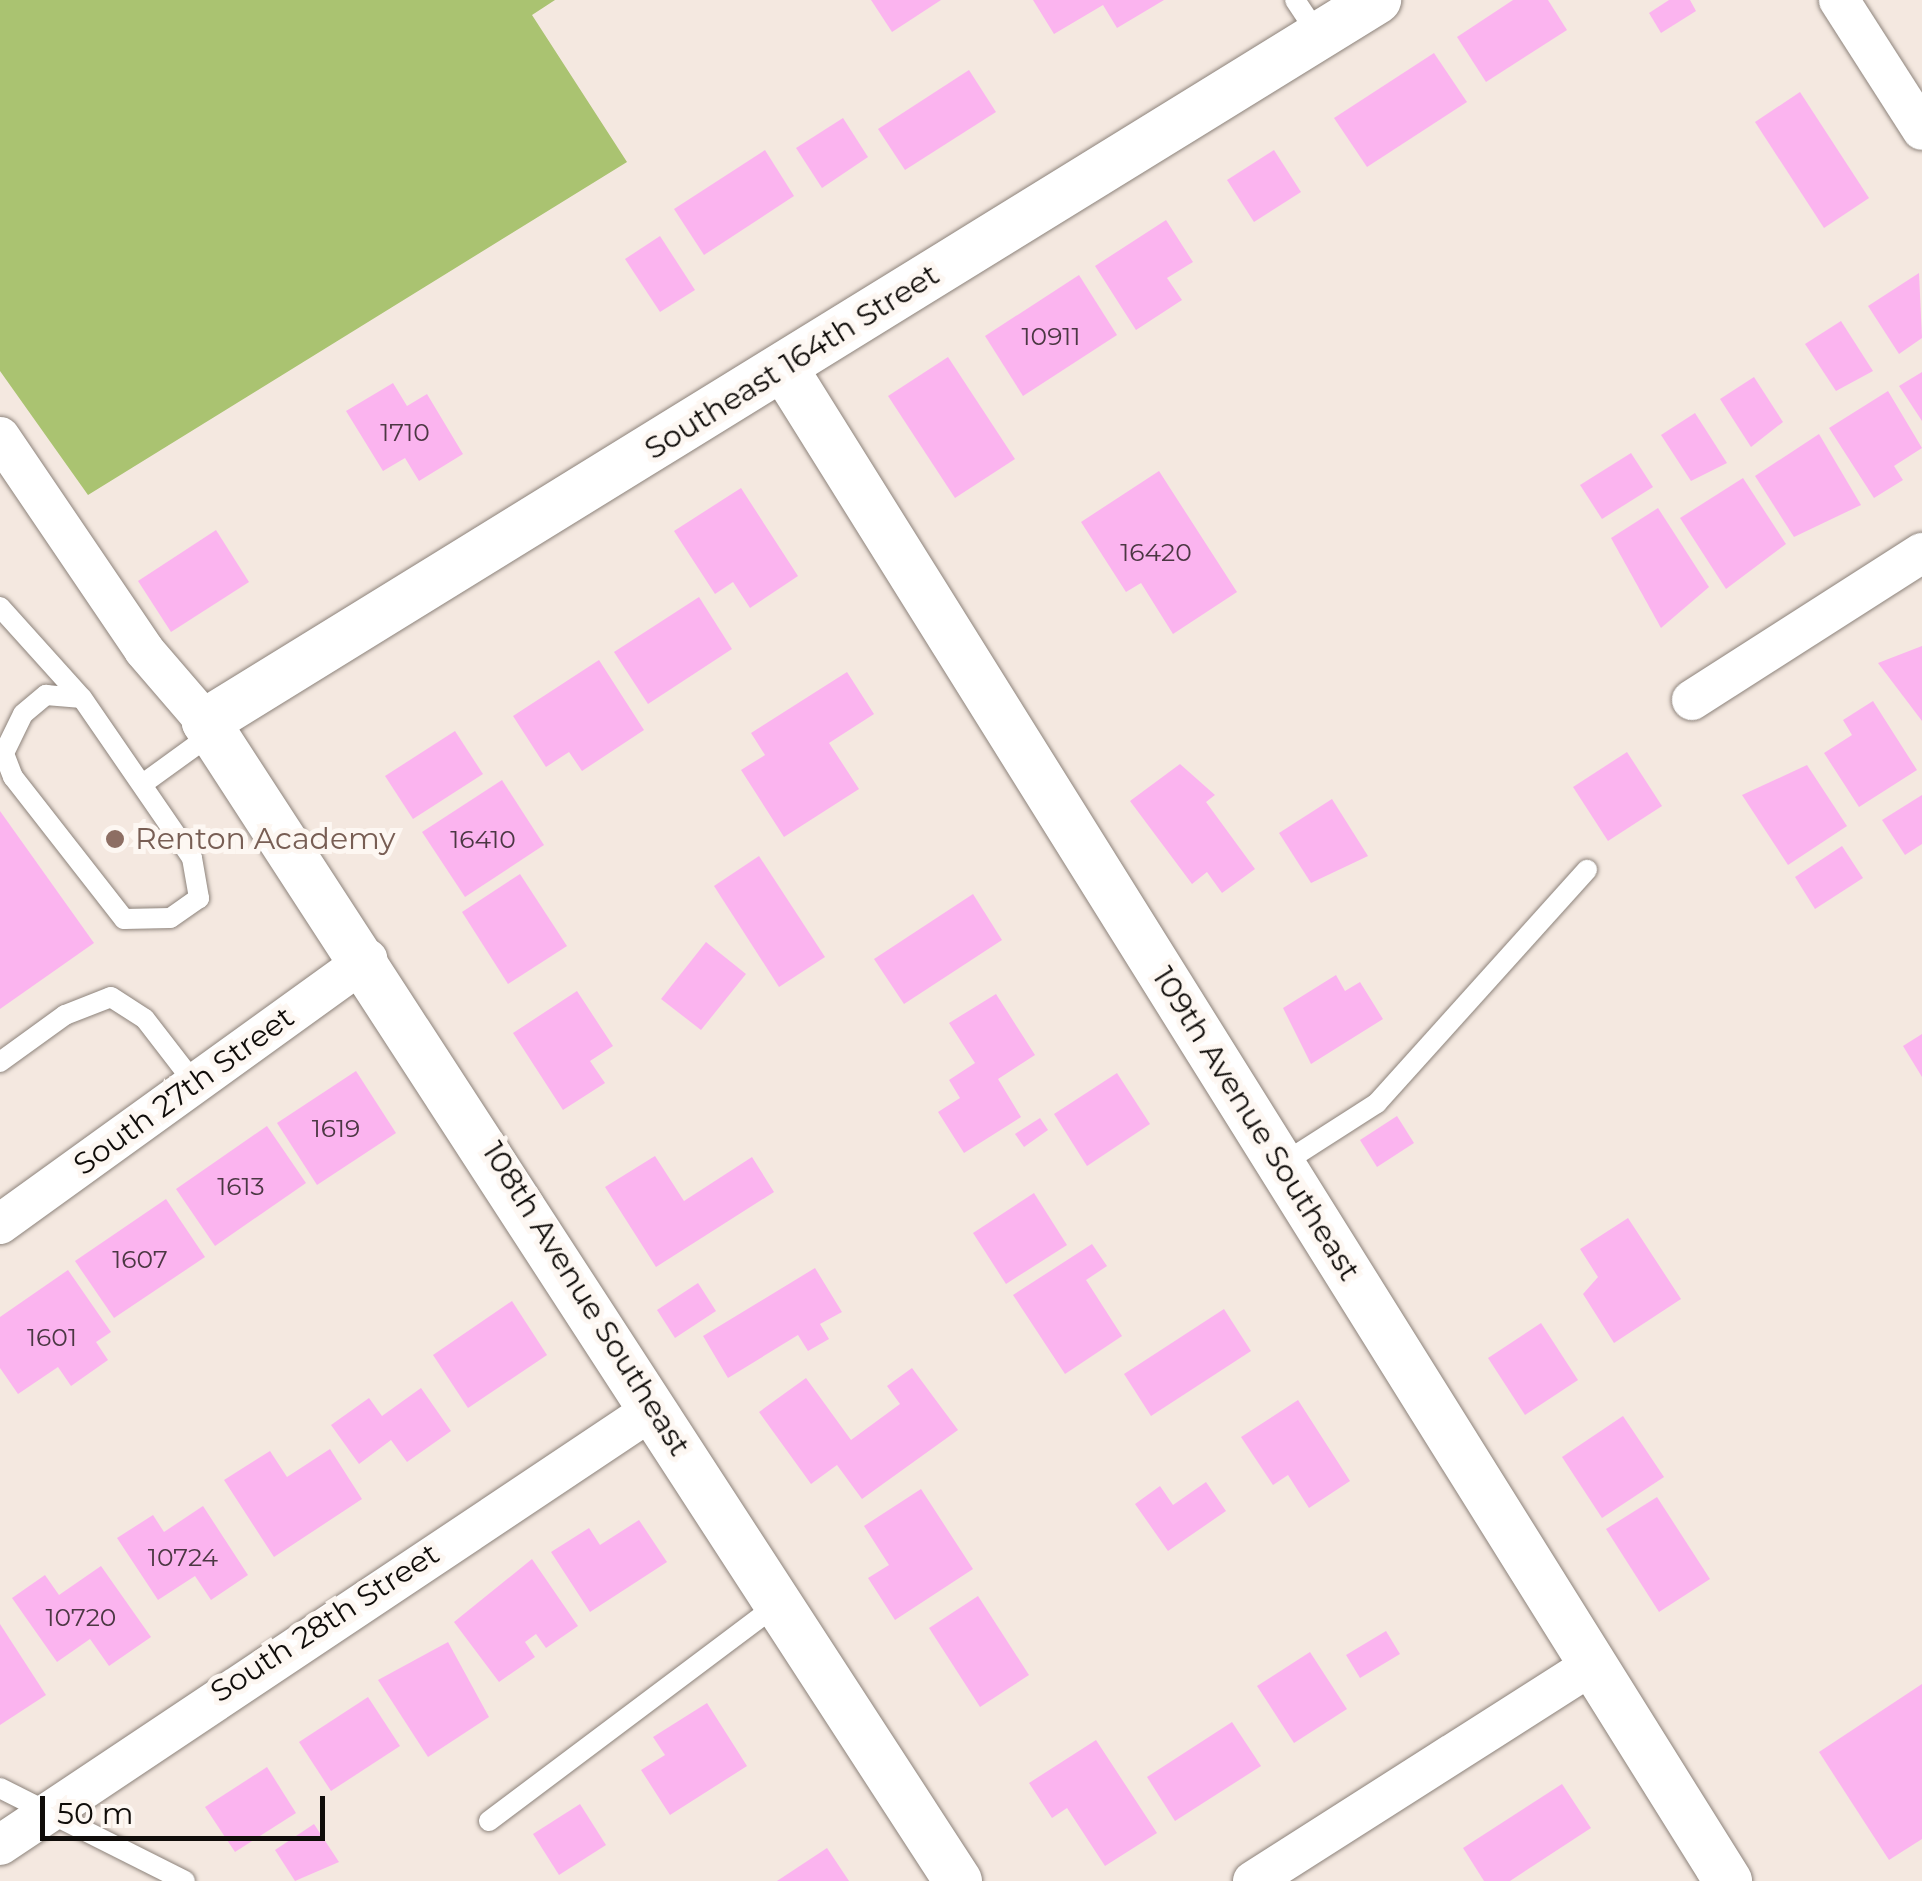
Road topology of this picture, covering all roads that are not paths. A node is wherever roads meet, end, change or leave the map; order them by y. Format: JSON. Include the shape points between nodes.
{"nodes":[{"id":1,"x":1377,"y":0,"type":"edge"},
{"id":2,"x":1840,"y":0,"type":"edge"},
{"id":3,"x":1307,"y":18,"type":"edge"},
{"id":4,"x":1922,"y":130,"type":"edge"},
{"id":5,"x":783,"y":367,"type":"junction"},
{"id":6,"x":0,"y":438,"type":"edge"},
{"id":7,"x":1922,"y":553,"type":"edge"},
{"id":8,"x":0,"y":607,"type":"edge"},
{"id":9,"x":82,"y":698,"type":"junction"},
{"id":10,"x":1692,"y":700,"type":"dead end"},
{"id":11,"x":209,"y":728,"type":"junction"},
{"id":12,"x":144,"y":783,"type":"junction"},
{"id":13,"x":1587,"y":870,"type":"dead end"},
{"id":14,"x":368,"y":959,"type":"junction"},
{"id":15,"x":0,"y":1062,"type":"edge"},
{"id":16,"x":194,"y":1084,"type":"junction"},
{"id":17,"x":1282,"y":1164,"type":"junction"},
{"id":18,"x":0,"y":1224,"type":"edge"},
{"id":19,"x":655,"y":1408,"type":"junction"},
{"id":20,"x":779,"y":1602,"type":"junction"},
{"id":21,"x":1592,"y":1665,"type":"junction"},
{"id":22,"x":0,"y":1788,"type":"edge"},
{"id":23,"x":47,"y":1812,"type":"junction"},
{"id":24,"x":489,"y":1821,"type":"dead end"},
{"id":25,"x":0,"y":1845,"type":"edge"},
{"id":26,"x":185,"y":1881,"type":"edge"},
{"id":27,"x":958,"y":1881,"type":"edge"},
{"id":28,"x":1253,"y":1881,"type":"edge"},
{"id":29,"x":1728,"y":1881,"type":"edge"}],
"edges":[{"from":1,"to":3,"type":"street","name":"Southeast 164th Street"},
{"from":2,"to":4,"type":"street"},
{"from":3,"to":5,"type":"street","name":"Southeast 164th Street"},
{"from":5,"to":11,"type":"street","name":"Southeast 164th Street"},
{"from":5,"to":17,"type":"street","name":"109th Avenue Southeast"},
{"from":6,"to":11,"type":"street","via":[[144,650]]},
{"from":7,"to":10,"type":"street"},
{"from":8,"to":9,"type":"lane"},
{"from":9,"to":12,"type":"lane"},
{"from":9,"to":12,"type":"lane","via":[[46,695],[9,730],[4,753],[124,919],[170,918],[199,898],[192,858]]},
{"from":11,"to":12,"type":"lane"},
{"from":11,"to":14,"type":"street","name":"108th Avenue Southeast"},
{"from":13,"to":17,"type":"lane","via":[[1440,1042],[1377,1103]]},
{"from":14,"to":16,"type":"street","name":"South 27th Street"},
{"from":14,"to":19,"type":"street","name":"108th Avenue Southeast"},
{"from":15,"to":16,"type":"lane","via":[[65,1015],[111,997],[145,1019]]},
{"from":16,"to":18,"type":"street","name":"South 27th Street"},
{"from":17,"to":21,"type":"street","name":"109th Avenue Southeast"},
{"from":19,"to":20,"type":"street","name":"108th Avenue Southeast"},
{"from":19,"to":23,"type":"street","name":"South 28th Street"},
{"from":20,"to":24,"type":"lane"},
{"from":20,"to":27,"type":"street","name":"108th Avenue Southeast"},
{"from":21,"to":28,"type":"street"},
{"from":21,"to":29,"type":"street","name":"109th Avenue Southeast"},
{"from":22,"to":23,"type":"lane"},
{"from":23,"to":25,"type":"street","name":"South 28th Street"},
{"from":23,"to":26,"type":"lane"}]}
